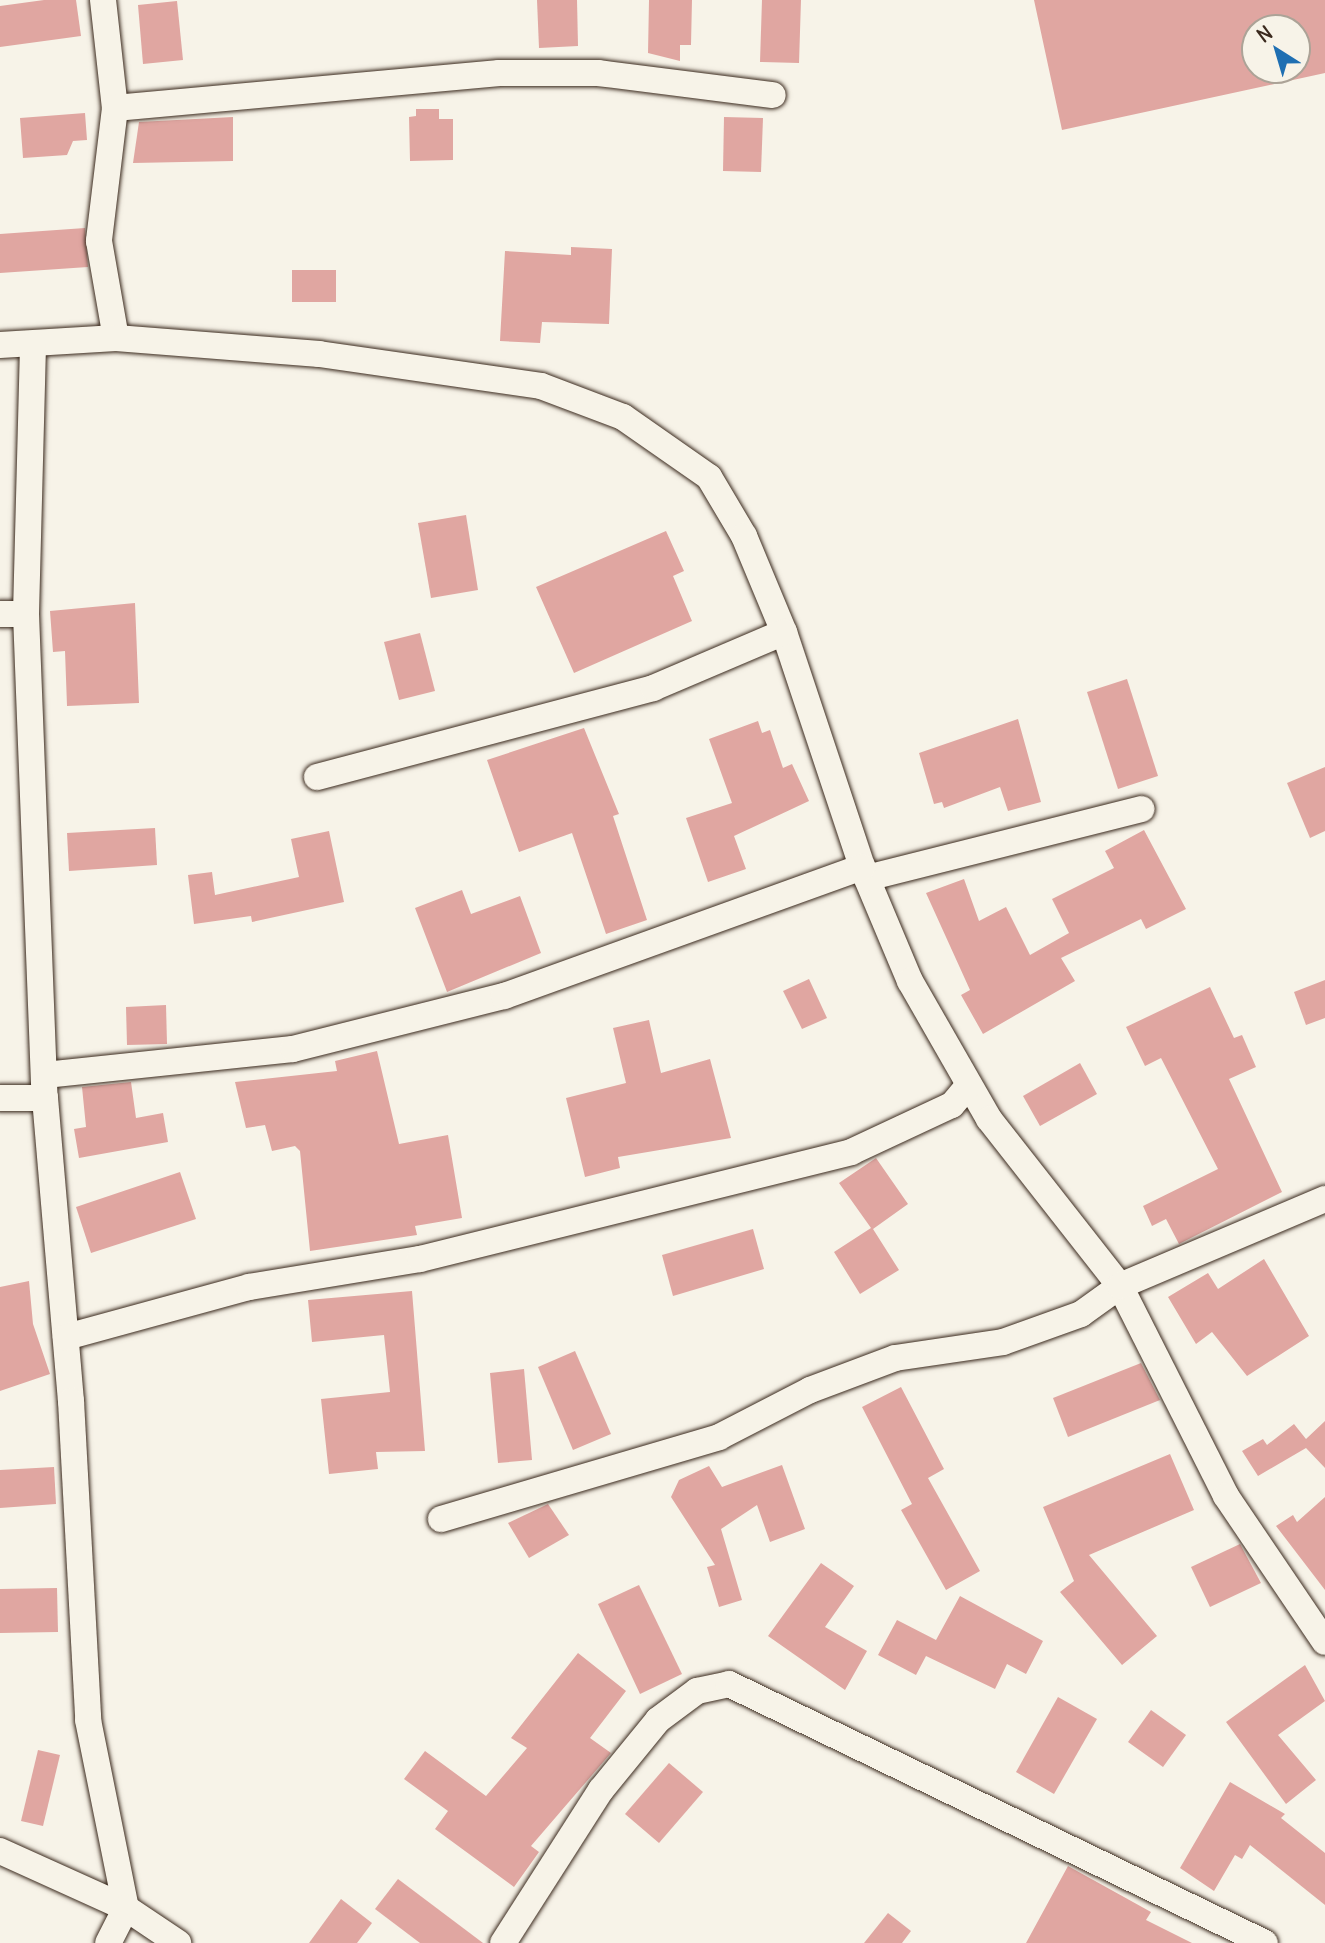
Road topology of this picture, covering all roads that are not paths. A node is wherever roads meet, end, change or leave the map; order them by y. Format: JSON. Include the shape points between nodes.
{"nodes":[{"id":1,"x":103,"y":0,"type":"edge"},
{"id":2,"x":773,"y":94,"type":"dead end"},
{"id":3,"x":115,"y":108,"type":"junction"},
{"id":4,"x":116,"y":338,"type":"junction"},
{"id":5,"x":0,"y":345,"type":"edge"},
{"id":6,"x":33,"y":346,"type":"junction"},
{"id":7,"x":13,"y":614,"type":"edge"},
{"id":8,"x":784,"y":632,"type":"junction"},
{"id":9,"x":317,"y":777,"type":"dead end"},
{"id":10,"x":1140,"y":809,"type":"dead end"},
{"id":11,"x":864,"y":872,"type":"junction"},
{"id":12,"x":968,"y":1086,"type":"junction"},
{"id":13,"x":45,"y":1087,"type":"junction"},
{"id":14,"x":0,"y":1098,"type":"edge"},
{"id":15,"x":1325,"y":1199,"type":"edge"},
{"id":16,"x":1120,"y":1286,"type":"junction"},
{"id":17,"x":66,"y":1337,"type":"junction"},
{"id":18,"x":441,"y":1519,"type":"dead end"},
{"id":19,"x":1325,"y":1642,"type":"edge"},
{"id":20,"x":0,"y":1851,"type":"edge"},
{"id":21,"x":127,"y":1908,"type":"junction"},
{"id":22,"x":108,"y":1943,"type":"edge"},
{"id":23,"x":178,"y":1943,"type":"edge"},
{"id":24,"x":503,"y":1943,"type":"edge"},
{"id":25,"x":1265,"y":1943,"type":"edge"}],
"edges":[{"from":1,"to":3,"type":"street"},
{"from":2,"to":3,"type":"street","via":[[598,74],[499,73]]},
{"from":3,"to":4,"type":"street","via":[[99,241]]},
{"from":4,"to":6,"type":"street"},
{"from":4,"to":8,"type":"street","via":[[319,354],[541,386],[613,412],[674,447],[709,477],[744,536]]},
{"from":5,"to":6,"type":"street"},
{"from":6,"to":7,"type":"street"},
{"from":7,"to":13,"type":"street"},
{"from":8,"to":9,"type":"street","via":[[653,688]]},
{"from":8,"to":11,"type":"street"},
{"from":10,"to":11,"type":"street"},
{"from":11,"to":12,"type":"street","via":[[910,981]]},
{"from":11,"to":13,"type":"street","via":[[505,996],[293,1049]]},
{"from":12,"to":16,"type":"street"},
{"from":12,"to":17,"type":"street","via":[[951,1105],[851,1152],[433,1256],[249,1287]]},
{"from":13,"to":14,"type":"street"},
{"from":13,"to":17,"type":"street"},
{"from":15,"to":16,"type":"street"},
{"from":16,"to":18,"type":"street","via":[[1081,1314],[1003,1342],[895,1358],[810,1390],[719,1437]]},
{"from":16,"to":19,"type":"street","via":[[1226,1496]]},
{"from":17,"to":21,"type":"street","via":[[89,1720]]},
{"from":20,"to":21,"type":"street"},
{"from":21,"to":22,"type":"street"},
{"from":21,"to":23,"type":"street"},
{"from":24,"to":25,"type":"street","via":[[601,1790],[658,1720],[696,1691],[729,1684]]}]}
